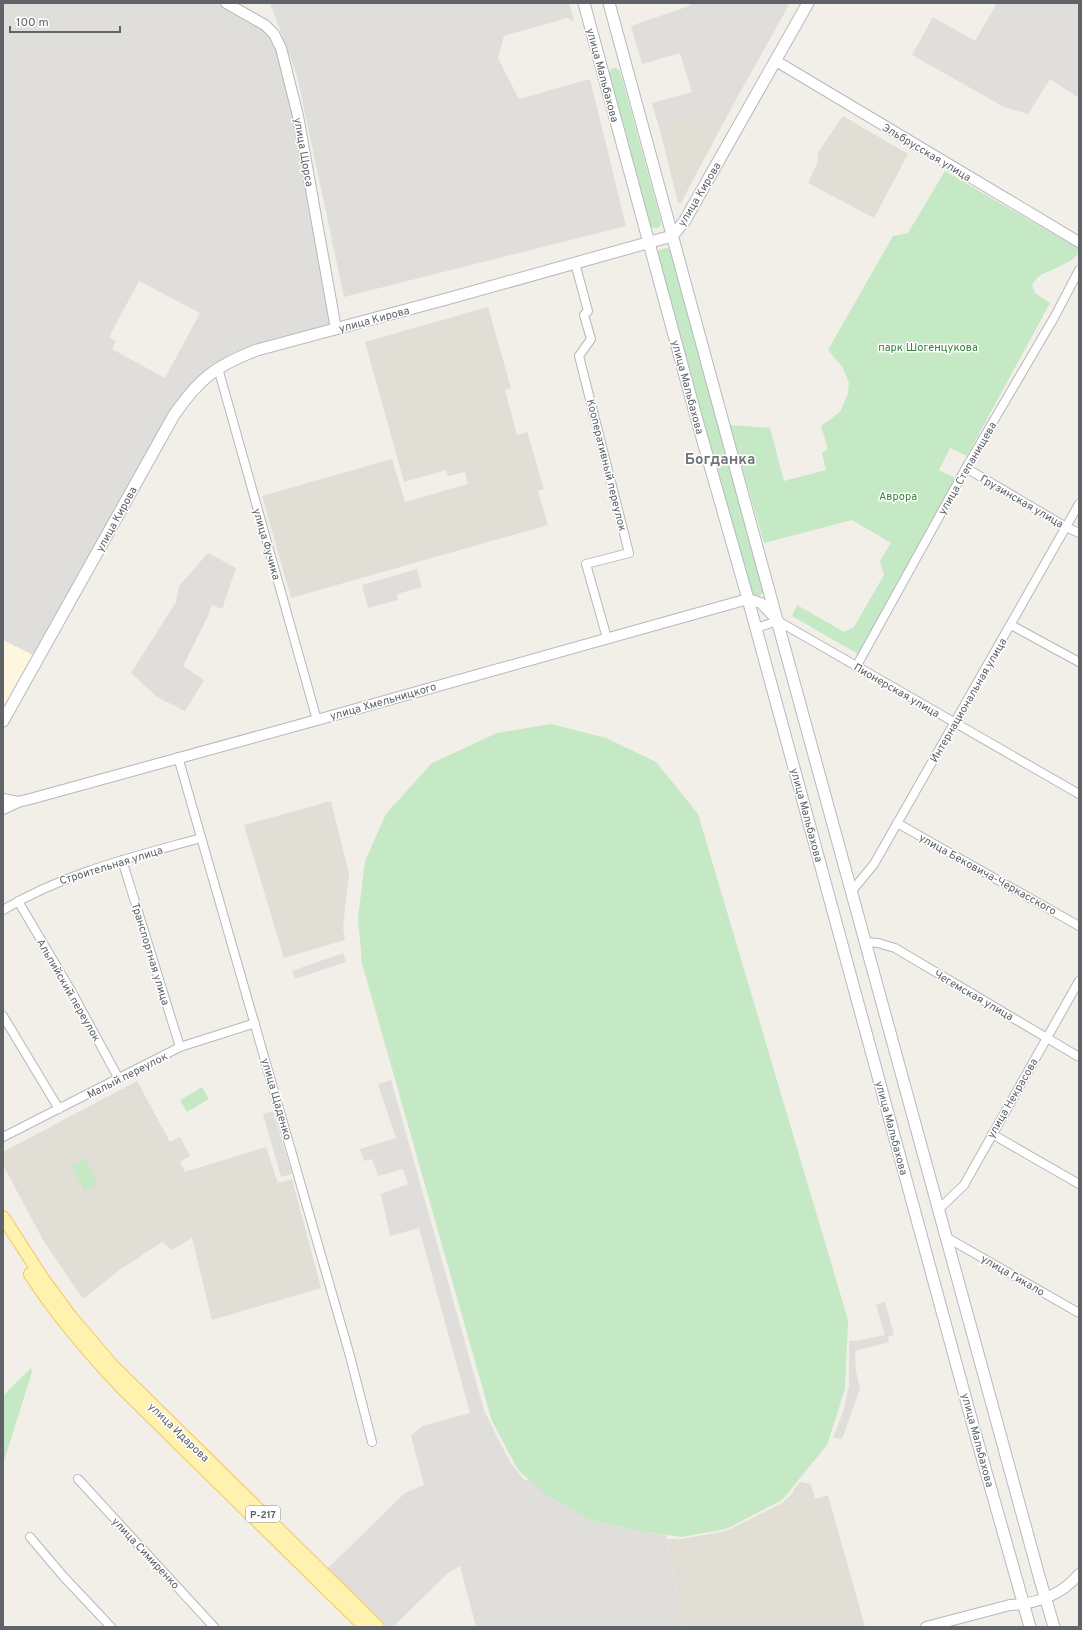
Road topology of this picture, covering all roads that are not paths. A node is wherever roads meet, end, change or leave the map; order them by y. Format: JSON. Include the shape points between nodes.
{"nodes":[{"id":1,"x":226,"y":3,"type":"edge"},
{"id":2,"x":584,"y":3,"type":"edge"},
{"id":3,"x":609,"y":3,"type":"edge"},
{"id":4,"x":808,"y":3,"type":"edge"},
{"id":5,"x":776,"y":61,"type":"junction"},
{"id":6,"x":672,"y":236,"type":"junction"},
{"id":7,"x":649,"y":242,"type":"junction"},
{"id":8,"x":1079,"y":242,"type":"edge"},
{"id":9,"x":575,"y":263,"type":"junction"},
{"id":10,"x":1079,"y":270,"type":"edge"},
{"id":11,"x":336,"y":329,"type":"junction"},
{"id":12,"x":218,"y":368,"type":"junction"},
{"id":13,"x":966,"y":468,"type":"junction"},
{"id":14,"x":1079,"y":504,"type":"edge"},
{"id":15,"x":1066,"y":527,"type":"junction"},
{"id":16,"x":1079,"y":533,"type":"edge"},
{"id":17,"x":770,"y":594,"type":"junction"},
{"id":18,"x":748,"y":599,"type":"junction"},
{"id":19,"x":761,"y":603,"type":"junction"},
{"id":20,"x":778,"y":621,"type":"junction"},
{"id":21,"x":1011,"y":625,"type":"junction"},
{"id":22,"x":756,"y":628,"type":"junction"},
{"id":23,"x":607,"y":638,"type":"junction"},
{"id":24,"x":1079,"y":662,"type":"edge"},
{"id":25,"x":856,"y":666,"type":"junction"},
{"id":26,"x":317,"y":720,"type":"junction"},
{"id":27,"x":3,"y":721,"type":"edge"},
{"id":28,"x":954,"y":723,"type":"junction"},
{"id":29,"x":178,"y":757,"type":"junction"},
{"id":30,"x":1079,"y":794,"type":"edge"},
{"id":31,"x":3,"y":799,"type":"edge"},
{"id":32,"x":18,"y":802,"type":"junction"},
{"id":33,"x":3,"y":809,"type":"edge"},
{"id":34,"x":897,"y":823,"type":"junction"},
{"id":35,"x":201,"y":838,"type":"junction"},
{"id":36,"x":122,"y":860,"type":"junction"},
{"id":37,"x":851,"y":892,"type":"junction"},
{"id":38,"x":18,"y":901,"type":"junction"},
{"id":39,"x":3,"y":910,"type":"edge"},
{"id":40,"x":1079,"y":926,"type":"edge"},
{"id":41,"x":865,"y":942,"type":"junction"},
{"id":42,"x":1079,"y":981,"type":"edge"},
{"id":43,"x":3,"y":1016,"type":"edge"},
{"id":44,"x":255,"y":1022,"type":"junction"},
{"id":45,"x":1047,"y":1039,"type":"junction"},
{"id":46,"x":180,"y":1047,"type":"junction"},
{"id":47,"x":1079,"y":1057,"type":"edge"},
{"id":48,"x":119,"y":1079,"type":"junction"},
{"id":49,"x":59,"y":1109,"type":"junction"},
{"id":50,"x":992,"y":1134,"type":"junction"},
{"id":51,"x":3,"y":1137,"type":"edge"},
{"id":52,"x":1079,"y":1184,"type":"edge"},
{"id":53,"x":938,"y":1210,"type":"junction"},
{"id":54,"x":3,"y":1217,"type":"edge"},
{"id":55,"x":3,"y":1232,"type":"edge"},
{"id":56,"x":946,"y":1237,"type":"junction"},
{"id":57,"x":1079,"y":1313,"type":"edge"},
{"id":58,"x":372,"y":1442,"type":"dead end"},
{"id":59,"x":78,"y":1479,"type":"dead end"},
{"id":60,"x":30,"y":1536,"type":"dead end"},
{"id":61,"x":1079,"y":1574,"type":"edge"},
{"id":62,"x":1046,"y":1598,"type":"junction"},
{"id":63,"x":1024,"y":1604,"type":"junction"},
{"id":64,"x":939,"y":1625,"type":"edge"},
{"id":65,"x":111,"y":1627,"type":"edge"},
{"id":66,"x":214,"y":1627,"type":"edge"},
{"id":67,"x":365,"y":1627,"type":"edge"},
{"id":68,"x":378,"y":1627,"type":"edge"},
{"id":69,"x":926,"y":1627,"type":"edge"},
{"id":70,"x":1030,"y":1627,"type":"edge"},
{"id":71,"x":1054,"y":1627,"type":"edge"}],
"edges":[{"from":1,"to":11,"type":"street","name":"улица Щорса","via":[[265,25],[274,34],[281,48],[298,116]]},
{"from":2,"to":7,"type":"main road","name":"улица Мальбахова"},
{"from":3,"to":6,"type":"main road","name":"улица Мальбахова"},
{"from":4,"to":5,"type":"main road","name":"улица Кирова"},
{"from":5,"to":6,"type":"main road","name":"улица Кирова","via":[[684,222]]},
{"from":5,"to":8,"type":"street","name":"Эльбрусская улица"},
{"from":6,"to":7,"type":"main road","name":"улица Кирова"},
{"from":6,"to":17,"type":"main road","name":"улица Мальбахова"},
{"from":7,"to":9,"type":"main road","name":"улица Кирова"},
{"from":7,"to":18,"type":"main road","name":"улица Мальбахова"},
{"from":9,"to":11,"type":"main road","name":"улица Кирова"},
{"from":9,"to":23,"type":"street","name":"Кооперативный переулок","via":[[588,311],[584,315],[590,339],[579,356],[630,553],[586,564]]},
{"from":10,"to":13,"type":"street","name":"улица Степанищева"},
{"from":11,"to":12,"type":"main road","name":"улица Кирова","via":[[257,350]]},
{"from":12,"to":26,"type":"street","name":"улица Фучика"},
{"from":12,"to":27,"type":"main road","name":"улица Кирова","via":[[195,386],[174,415]]},
{"from":13,"to":15,"type":"street","name":"Грузинская улица"},
{"from":13,"to":25,"type":"street","name":"улица Степанищева"},
{"from":14,"to":15,"type":"street","name":"Интернациональная улица"},
{"from":15,"to":16,"type":"street","name":"Грузинская улица"},
{"from":15,"to":21,"type":"street","name":"Интернациональная улица"},
{"from":17,"to":19,"type":"street"},
{"from":17,"to":20,"type":"main road","name":"улица Мальбахова"},
{"from":18,"to":19,"type":"street"},
{"from":18,"to":22,"type":"main road","name":"улица Мальбахова"},
{"from":18,"to":23,"type":"street","name":"улица Хмельницкого"},
{"from":19,"to":20,"type":"street"},
{"from":20,"to":22,"type":"street"},
{"from":20,"to":25,"type":"street","name":"Пионерская улица"},
{"from":20,"to":37,"type":"main road","name":"улица Мальбахова"},
{"from":21,"to":24,"type":"street"},
{"from":21,"to":28,"type":"street","name":"Интернациональная улица"},
{"from":22,"to":63,"type":"main road","name":"улица Мальбахова"},
{"from":23,"to":26,"type":"street","name":"улица Хмельницкого"},
{"from":25,"to":28,"type":"street","name":"Пионерская улица"},
{"from":26,"to":29,"type":"street","name":"улица Хмельницкого"},
{"from":28,"to":30,"type":"street","name":"Пионерская улица"},
{"from":28,"to":34,"type":"street","name":"Интернациональная улица"},
{"from":29,"to":32,"type":"street","name":"улица Хмельницкого"},
{"from":29,"to":35,"type":"street","name":"улица Щаденко"},
{"from":31,"to":32,"type":"street"},
{"from":32,"to":33,"type":"street","name":"улица Хмельницкого"},
{"from":34,"to":37,"type":"street","name":"Интернациональная улица","via":[[874,864]]},
{"from":34,"to":40,"type":"street","name":"улица Бековича-Черкасского"},
{"from":35,"to":36,"type":"street","name":"Строительная улица"},
{"from":35,"to":44,"type":"street","name":"улица Щаденко"},
{"from":36,"to":38,"type":"street","name":"Строительная улица","via":[[72,876]]},
{"from":36,"to":46,"type":"street","name":"Транспортная улица"},
{"from":37,"to":41,"type":"main road","name":"улица Мальбахова"},
{"from":38,"to":39,"type":"street","name":"Строительная улица"},
{"from":38,"to":48,"type":"street","name":"Альпийский переулок"},
{"from":41,"to":45,"type":"street","name":"Чегемская улица","via":[[895,948]]},
{"from":41,"to":53,"type":"main road","name":"улица Мальбахова"},
{"from":42,"to":45,"type":"street","name":"улица Некрасова"},
{"from":43,"to":49,"type":"street"},
{"from":44,"to":46,"type":"street","name":"Малый переулок"},
{"from":44,"to":58,"type":"street","name":"улица Щаденко"},
{"from":45,"to":47,"type":"street","name":"Чегемская улица"},
{"from":45,"to":50,"type":"street","name":"улица Некрасова"},
{"from":46,"to":48,"type":"street","name":"Малый переулок"},
{"from":48,"to":49,"type":"street","name":"Малый переулок"},
{"from":49,"to":51,"type":"street","name":"Малый переулок"},
{"from":50,"to":52,"type":"street"},
{"from":50,"to":53,"type":"street","name":"улица Некрасова","via":[[964,1185]]},
{"from":53,"to":56,"type":"main road","name":"улица Мальбахова"},
{"from":54,"to":68,"type":"main road","name":"улица Идарова","number":"Р-217","via":[[43,1279],[112,1365]]},
{"from":55,"to":67,"type":"main road","name":"улица Идарова","number":"Р-217","via":[[41,1292],[91,1355]]},
{"from":56,"to":57,"type":"street","name":"улица Гикало"},
{"from":56,"to":62,"type":"main road","name":"улица Мальбахова"},
{"from":59,"to":66,"type":"street","name":"улица Симиренко"},
{"from":60,"to":65,"type":"street"},
{"from":61,"to":62,"type":"street","via":[[1062,1590]]},
{"from":62,"to":63,"type":"street"},
{"from":62,"to":71,"type":"main road","name":"улица Мальбахова"},
{"from":63,"to":64,"type":"street","via":[[1010,1605]]},
{"from":63,"to":70,"type":"main road","name":"улица Мальбахова"},
{"from":64,"to":69,"type":"street"}]}
